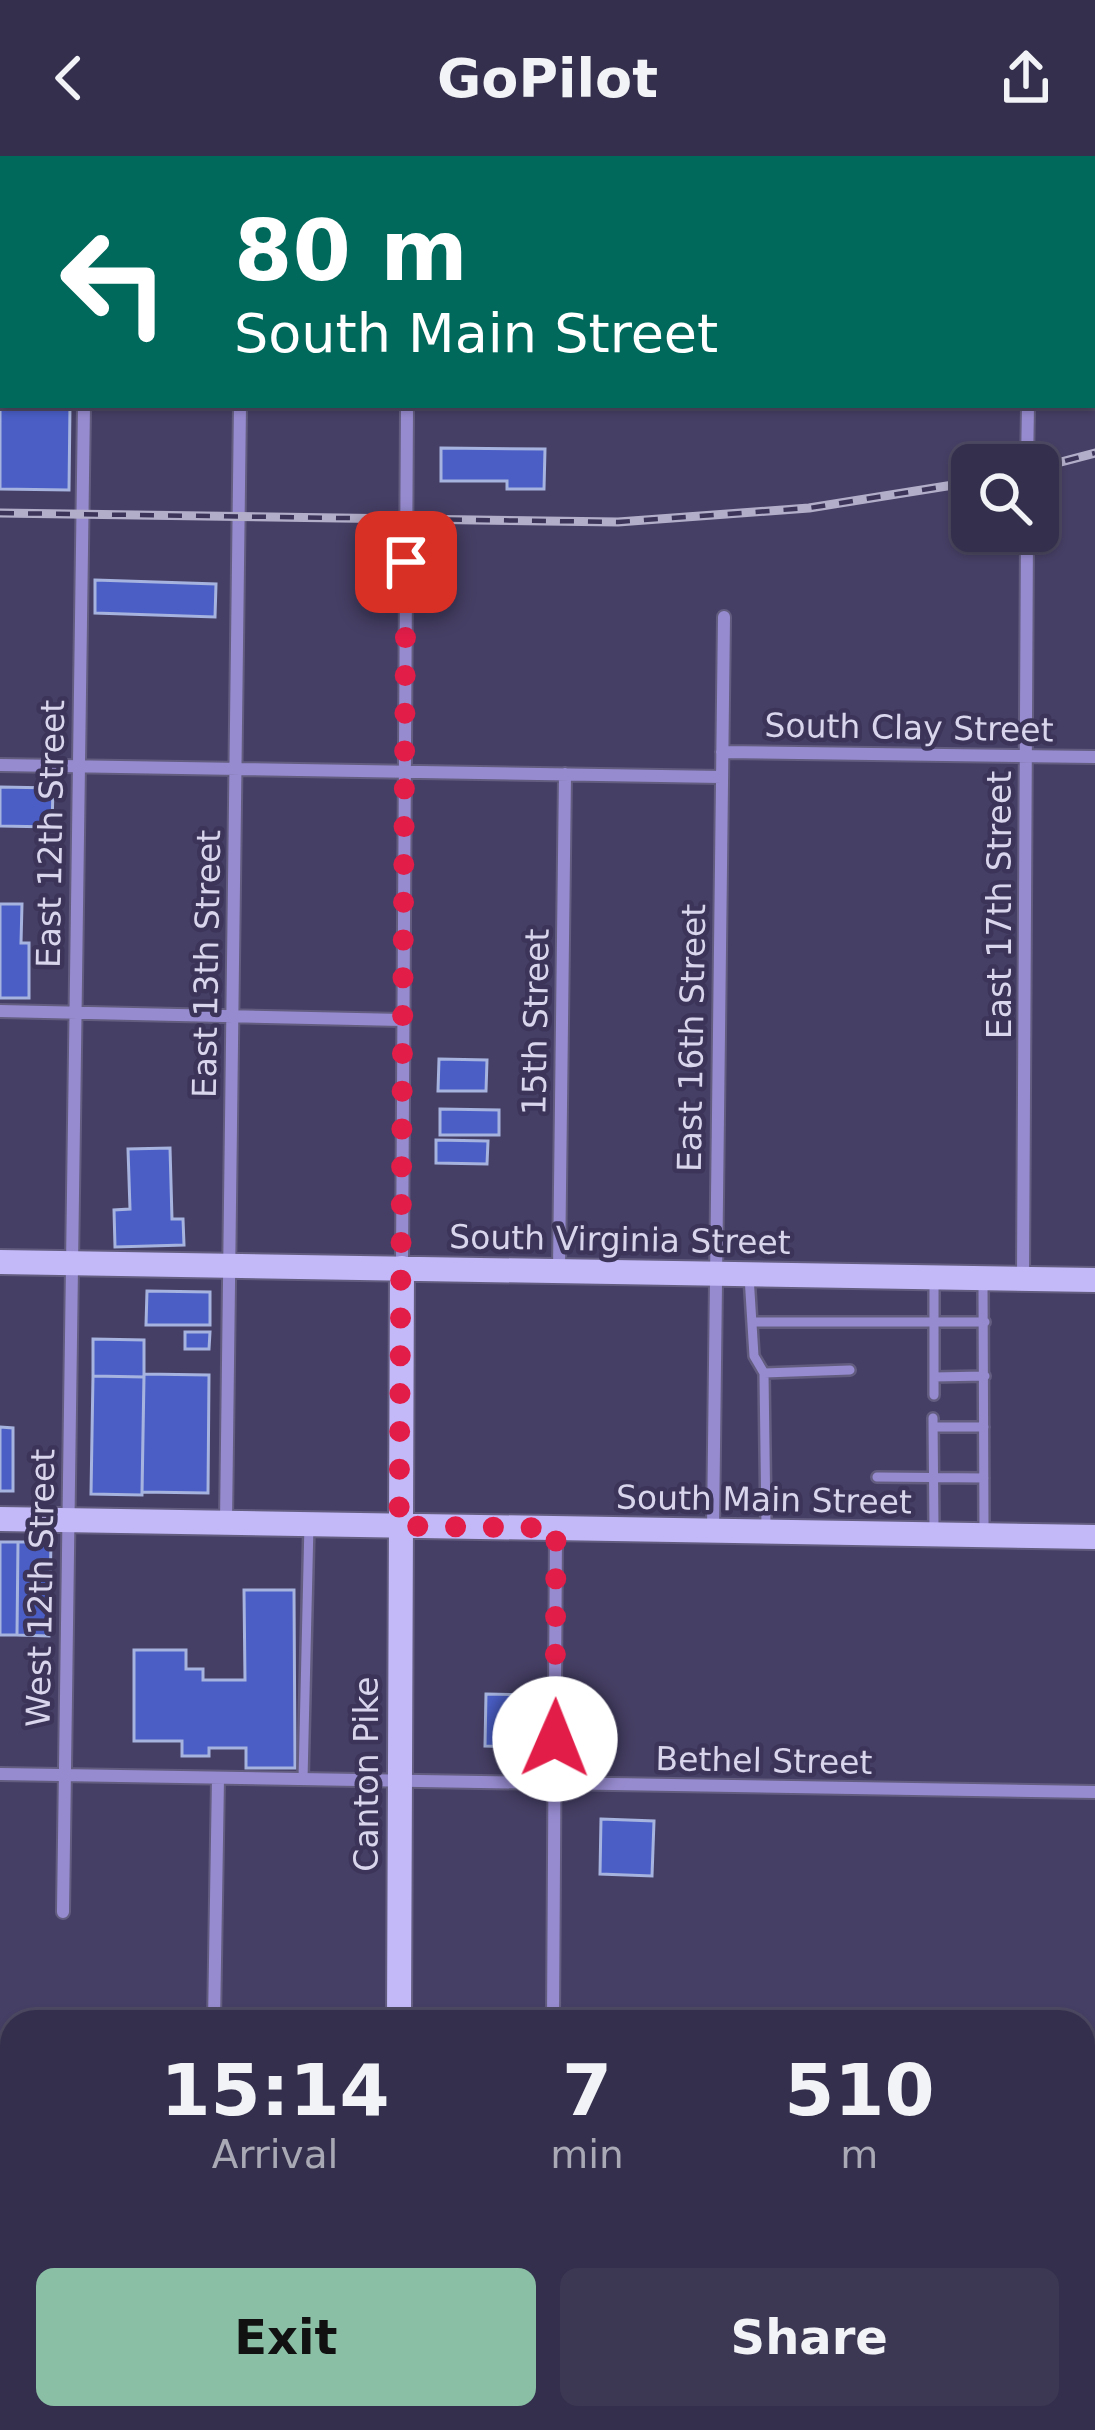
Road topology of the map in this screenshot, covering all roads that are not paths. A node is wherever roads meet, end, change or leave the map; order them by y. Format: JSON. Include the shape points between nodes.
{"nodes":[{"id":1,"x":84,"y":408,"type":"edge"},
{"id":2,"x":240,"y":408,"type":"edge"},
{"id":3,"x":407,"y":408,"type":"edge"},
{"id":4,"x":1028,"y":408,"type":"edge"},
{"id":5,"x":1027,"y":444,"type":"edge"},
{"id":6,"x":1027,"y":552,"type":"edge"},
{"id":7,"x":724,"y":617,"type":"dead end"},
{"id":8,"x":722,"y":752,"type":"junction"},
{"id":9,"x":1028,"y":756,"type":"junction"},
{"id":10,"x":1095,"y":757,"type":"edge"},
{"id":11,"x":0,"y":765,"type":"edge"},
{"id":12,"x":77,"y":766,"type":"junction"},
{"id":13,"x":236,"y":769,"type":"junction"},
{"id":14,"x":405,"y":772,"type":"junction"},
{"id":15,"x":565,"y":774,"type":"junction"},
{"id":16,"x":722,"y":776,"type":"junction"},
{"id":17,"x":0,"y":1011,"type":"edge"},
{"id":18,"x":74,"y":1012,"type":"junction"},
{"id":19,"x":233,"y":1014,"type":"junction"},
{"id":20,"x":402,"y":1020,"type":"junction"},
{"id":21,"x":0,"y":1262,"type":"edge"},
{"id":22,"x":71,"y":1263,"type":"junction"},
{"id":23,"x":230,"y":1266,"type":"junction"},
{"id":24,"x":402,"y":1268,"type":"junction"},
{"id":25,"x":559,"y":1271,"type":"junction"},
{"id":26,"x":716,"y":1274,"type":"junction"},
{"id":27,"x":749,"y":1274,"type":"junction"},
{"id":28,"x":934,"y":1278,"type":"junction"},
{"id":29,"x":983,"y":1279,"type":"junction"},
{"id":30,"x":1023,"y":1279,"type":"junction"},
{"id":31,"x":1095,"y":1280,"type":"edge"},
{"id":32,"x":752,"y":1322,"type":"junction"},
{"id":33,"x":934,"y":1322,"type":"junction"},
{"id":34,"x":985,"y":1322,"type":"junction"},
{"id":35,"x":850,"y":1370,"type":"dead end"},
{"id":36,"x":764,"y":1373,"type":"junction"},
{"id":37,"x":985,"y":1376,"type":"junction"},
{"id":38,"x":934,"y":1377,"type":"junction"},
{"id":39,"x":934,"y":1395,"type":"dead end"},
{"id":40,"x":984,"y":1427,"type":"junction"},
{"id":41,"x":877,"y":1478,"type":"dead end"},
{"id":42,"x":933,"y":1478,"type":"junction"},
{"id":43,"x":984,"y":1478,"type":"junction"},
{"id":44,"x":0,"y":1519,"type":"edge"},
{"id":45,"x":68,"y":1520,"type":"junction"},
{"id":46,"x":226,"y":1523,"type":"junction"},
{"id":47,"x":309,"y":1524,"type":"junction"},
{"id":48,"x":399,"y":1526,"type":"junction"},
{"id":49,"x":556,"y":1528,"type":"junction"},
{"id":50,"x":712,"y":1531,"type":"junction"},
{"id":51,"x":766,"y":1532,"type":"junction"},
{"id":52,"x":934,"y":1535,"type":"junction"},
{"id":53,"x":984,"y":1535,"type":"junction"},
{"id":54,"x":1095,"y":1537,"type":"edge"},
{"id":55,"x":0,"y":1774,"type":"edge"},
{"id":56,"x":65,"y":1775,"type":"junction"},
{"id":57,"x":218,"y":1778,"type":"junction"},
{"id":58,"x":303,"y":1779,"type":"junction"},
{"id":59,"x":399,"y":1781,"type":"junction"},
{"id":60,"x":554,"y":1783,"type":"junction"},
{"id":61,"x":1095,"y":1792,"type":"edge"},
{"id":62,"x":64,"y":1912,"type":"dead end"},
{"id":63,"x":214,"y":2010,"type":"edge"},
{"id":64,"x":399,"y":2010,"type":"edge"},
{"id":65,"x":554,"y":2010,"type":"edge"}],
"edges":[{"from":1,"to":12,"type":"street","name":"East 12th Street"},
{"from":2,"to":13,"type":"street","name":"East 13th Street"},
{"from":3,"to":14,"type":"street"},
{"from":4,"to":5,"type":"street"},
{"from":6,"to":9,"type":"street","name":"East 17th Street"},
{"from":7,"to":8,"type":"street","name":"East 16th Street"},
{"from":8,"to":9,"type":"street","name":"South Clay Street"},
{"from":8,"to":16,"type":"street","name":"East 16th Street"},
{"from":9,"to":10,"type":"street","name":"South Clay Street"},
{"from":9,"to":30,"type":"street","name":"East 17th Street"},
{"from":11,"to":12,"type":"street"},
{"from":12,"to":13,"type":"street"},
{"from":12,"to":18,"type":"street","name":"East 12th Street"},
{"from":13,"to":14,"type":"street"},
{"from":13,"to":19,"type":"street","name":"East 13th Street"},
{"from":14,"to":15,"type":"street"},
{"from":14,"to":20,"type":"street"},
{"from":15,"to":16,"type":"street"},
{"from":15,"to":25,"type":"street","name":"15th Street"},
{"from":16,"to":26,"type":"street","name":"East 16th Street"},
{"from":17,"to":18,"type":"street"},
{"from":18,"to":19,"type":"street"},
{"from":18,"to":22,"type":"street","name":"East 12th Street"},
{"from":19,"to":20,"type":"street"},
{"from":19,"to":23,"type":"street","name":"East 13th Street"},
{"from":20,"to":24,"type":"street"},
{"from":21,"to":22,"type":"main road","name":"South Virginia Street"},
{"from":22,"to":23,"type":"main road","name":"South Virginia Street"},
{"from":22,"to":45,"type":"street","name":"West 12th Street"},
{"from":23,"to":24,"type":"main road","name":"South Virginia Street"},
{"from":23,"to":46,"type":"street","name":"East 13th Street"},
{"from":24,"to":25,"type":"main road","name":"South Virginia Street"},
{"from":24,"to":48,"type":"main road","name":"Canton Pike"},
{"from":25,"to":26,"type":"main road","name":"South Virginia Street"},
{"from":26,"to":27,"type":"main road","name":"South Virginia Street"},
{"from":26,"to":50,"type":"street","name":"East 16th Street"},
{"from":27,"to":28,"type":"main road","name":"South Virginia Street"},
{"from":27,"to":32,"type":"lane"},
{"from":28,"to":29,"type":"main road","name":"South Virginia Street"},
{"from":28,"to":33,"type":"lane"},
{"from":29,"to":30,"type":"main road","name":"South Virginia Street"},
{"from":29,"to":34,"type":"lane"},
{"from":30,"to":31,"type":"main road","name":"South Virginia Street"},
{"from":32,"to":33,"type":"lane"},
{"from":32,"to":36,"type":"lane"},
{"from":33,"to":34,"type":"lane"},
{"from":33,"to":38,"type":"lane"},
{"from":34,"to":37,"type":"lane"},
{"from":35,"to":36,"type":"lane"},
{"from":36,"to":51,"type":"lane"},
{"from":37,"to":38,"type":"lane"},
{"from":37,"to":40,"type":"lane"},
{"from":38,"to":39,"type":"lane"},
{"from":40,"to":42,"type":"lane","via":[[933,1423]]},
{"from":40,"to":43,"type":"lane"},
{"from":41,"to":42,"type":"lane"},
{"from":42,"to":43,"type":"lane"},
{"from":42,"to":52,"type":"lane"},
{"from":43,"to":53,"type":"lane"},
{"from":44,"to":45,"type":"main road","name":"South Main Street"},
{"from":45,"to":46,"type":"main road","name":"South Main Street"},
{"from":45,"to":56,"type":"street","name":"West 12th Street"},
{"from":46,"to":47,"type":"main road","name":"South Main Street"},
{"from":47,"to":48,"type":"main road","name":"South Main Street"},
{"from":47,"to":58,"type":"lane"},
{"from":48,"to":49,"type":"main road","name":"South Main Street"},
{"from":48,"to":59,"type":"main road","name":"Canton Pike"},
{"from":49,"to":50,"type":"main road","name":"South Main Street"},
{"from":49,"to":60,"type":"street"},
{"from":50,"to":51,"type":"main road","name":"South Main Street"},
{"from":51,"to":52,"type":"main road","name":"South Main Street"},
{"from":52,"to":53,"type":"main road","name":"South Main Street"},
{"from":53,"to":54,"type":"main road","name":"South Main Street"},
{"from":55,"to":56,"type":"street","name":"Bethel Street"},
{"from":56,"to":57,"type":"street","name":"Bethel Street"},
{"from":56,"to":62,"type":"street","name":"West 12th Street"},
{"from":57,"to":58,"type":"street","name":"Bethel Street"},
{"from":57,"to":63,"type":"street"},
{"from":58,"to":59,"type":"street","name":"Bethel Street"},
{"from":59,"to":60,"type":"street","name":"Bethel Street"},
{"from":59,"to":64,"type":"main road","name":"Canton Pike"},
{"from":60,"to":61,"type":"street","name":"Bethel Street"},
{"from":60,"to":65,"type":"street"}]}
